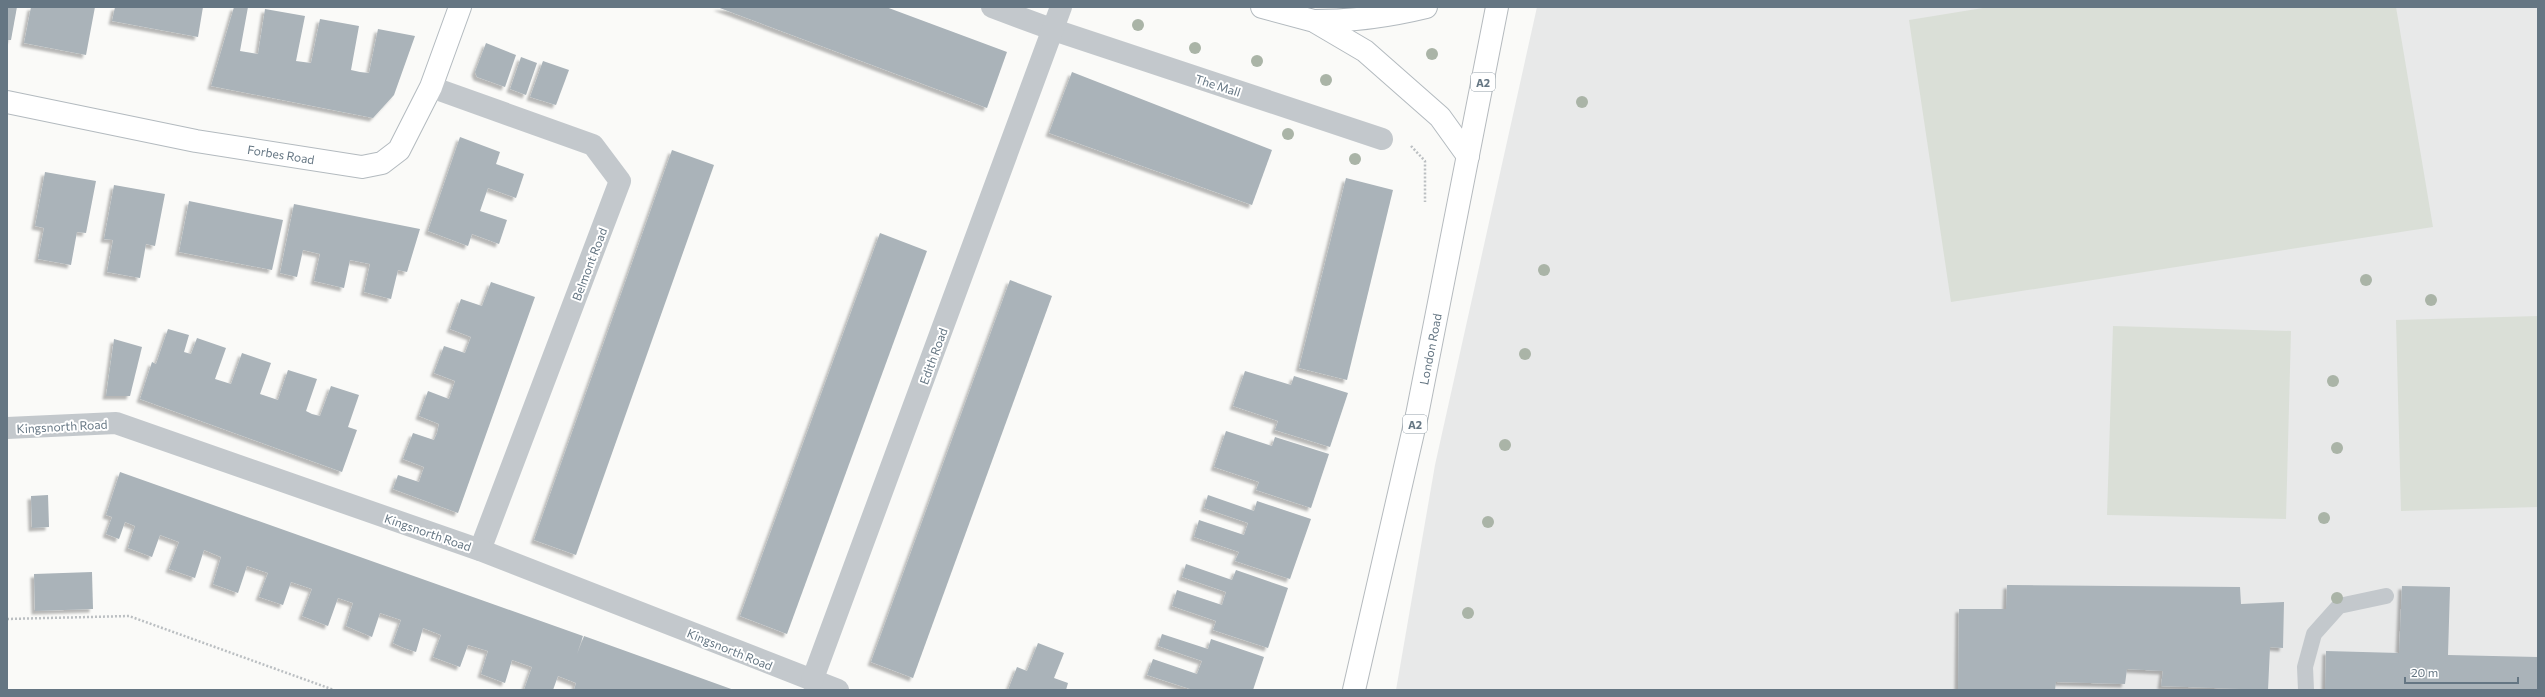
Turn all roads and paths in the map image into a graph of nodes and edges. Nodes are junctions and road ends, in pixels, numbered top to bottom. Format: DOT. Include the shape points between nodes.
graph roads {
  1 [pos="460,7"];
  2 [pos="992,7"];
  3 [pos="1061,7"];
  4 [pos="1262,7"];
  5 [pos="1426,7"];
  6 [pos="1497,7"];
  7 [pos="1314,21"];
  8 [pos="1054,30"];
  9 [pos="431,87"];
  10 [pos="7,102"];
  11 [pos="1382,139"];
  12 [pos="1468,156"];
  13 [pos="1425,204"];
  14 [pos="7,428"];
  15 [pos="480,550"];
  16 [pos="2386,596"];
  17 [pos="7,619"];
  18 [pos="812,681"];
  19 [pos="334,690"];
  20 [pos="838,690"];
  21 [pos="1354,690"];
  22 [pos="2306,690"];
  1 -- 9 [label="main road, Forbes Road"];
  2 -- 8 [label="street, The Mall"];
  3 -- 8 [label="street"];
  4 -- 7 [label="main road"];
  5 -- 7 [label="main road" via="1353,21"];
  6 -- 12 [label="main road, London Road / A2"];
  7 -- 12 [label="main road" via="1365,51 1383,66 1440,117"];
  8 -- 11 [label="street, The Mall"];
  8 -- 18 [label="street, Edith Road"];
  9 -- 10 [label="main road, Forbes Road" via="399,150 382,163 362,167 196,140"];
  9 -- 15 [label="street, Belmont Road" via="593,145 620,181"];
  11 -- 13 [label="path" via="1413,147 1425,161"];
  12 -- 21 [label="main road, London Road / A2" via="1417,415"];
  14 -- 15 [label="street, Kingsnorth Road" via="116,423"];
  15 -- 18 [label="street, Kingsnorth Road"];
  16 -- 22 [label="lane" via="2339,606 2314,634 2305,667"];
  17 -- 19 [label="path" via="129,616"];
  18 -- 20 [label="street, Kingsnorth Road"];
}
